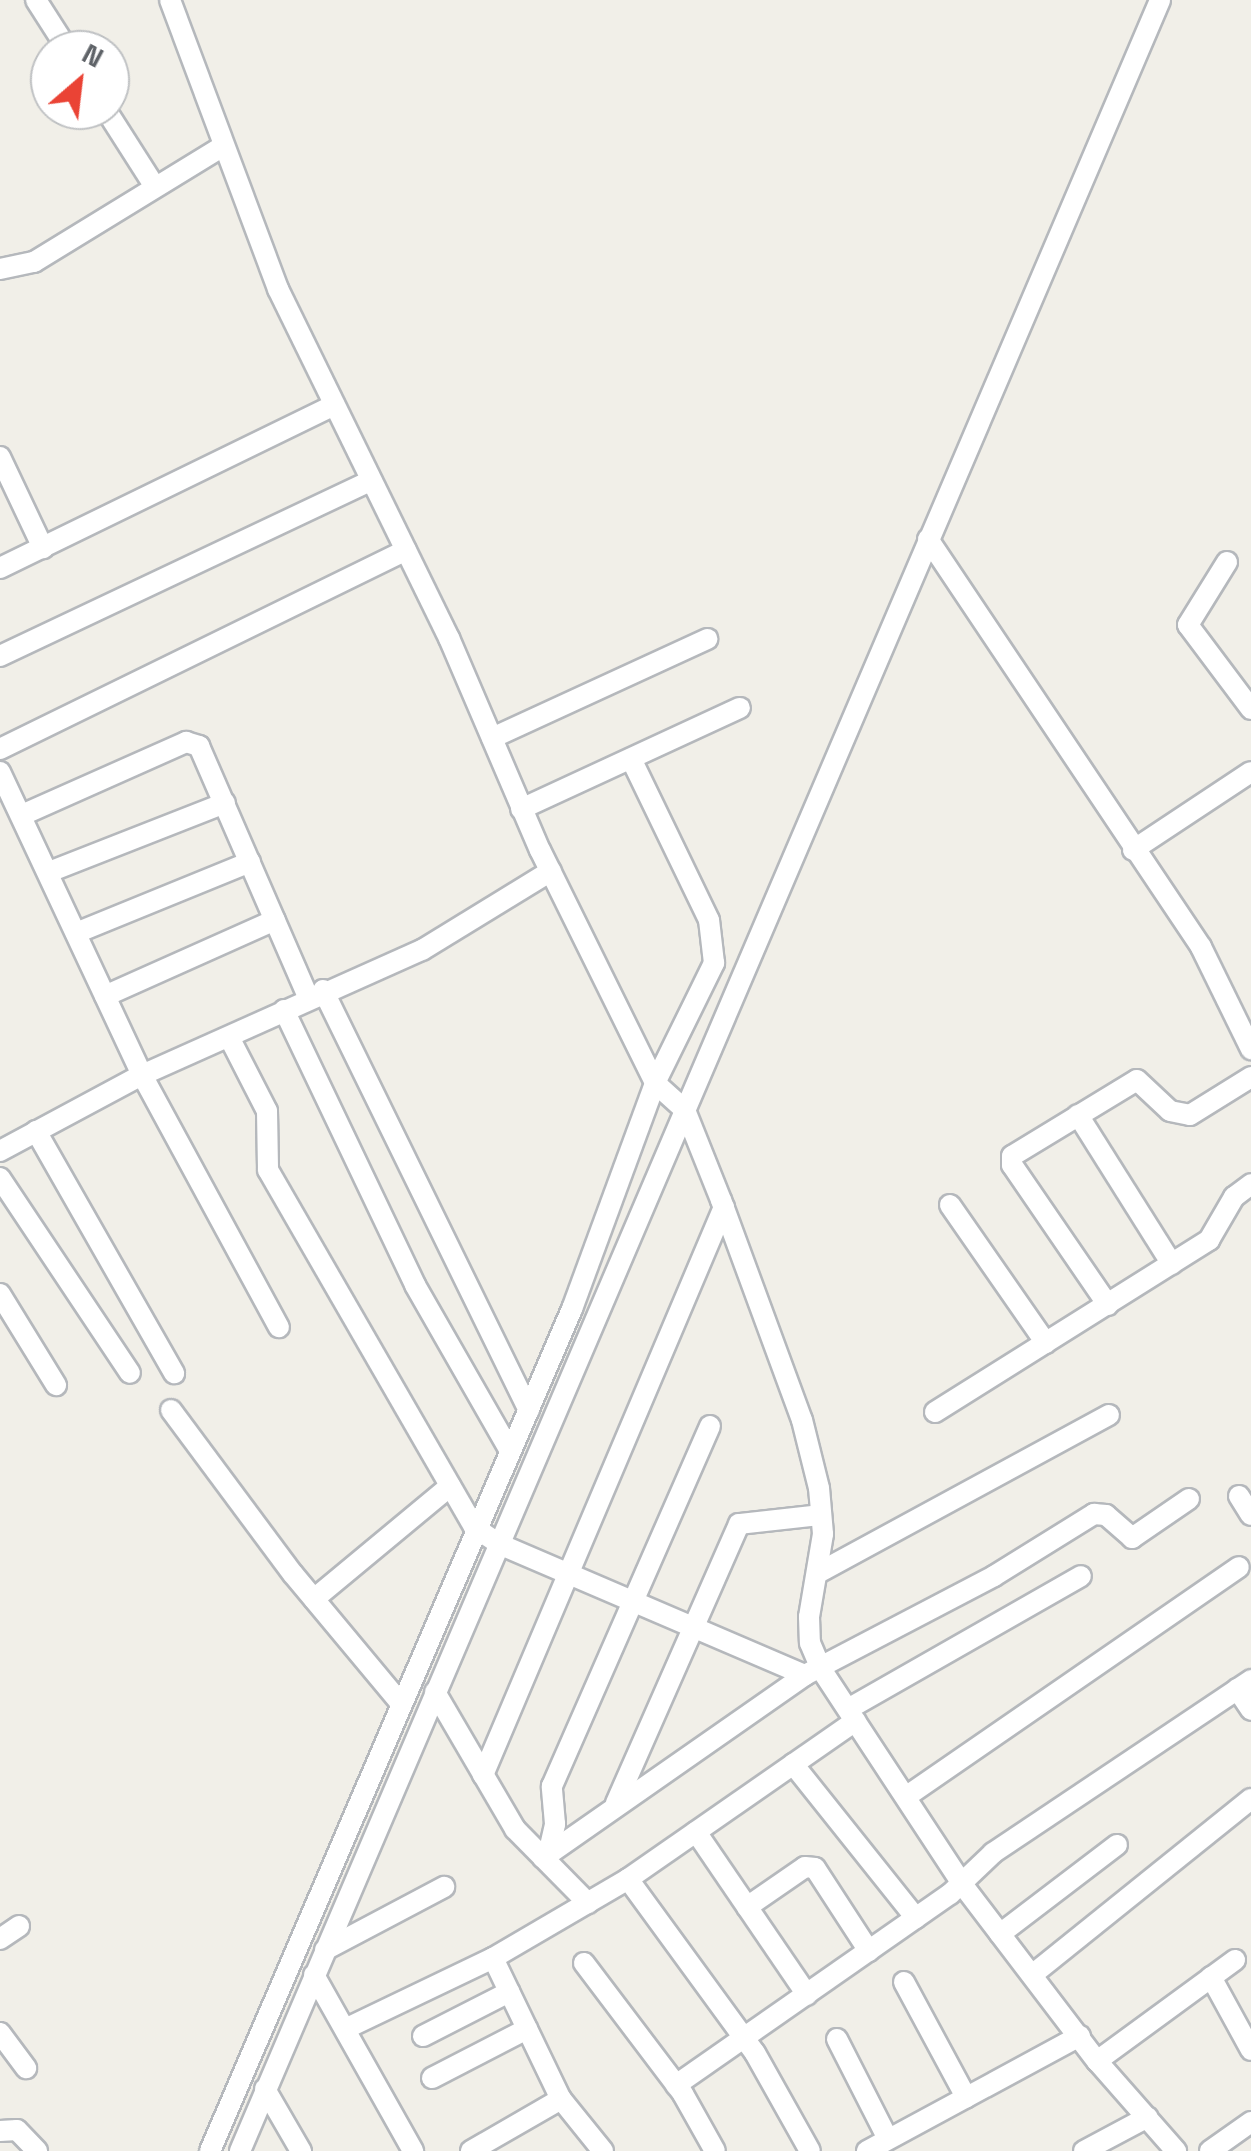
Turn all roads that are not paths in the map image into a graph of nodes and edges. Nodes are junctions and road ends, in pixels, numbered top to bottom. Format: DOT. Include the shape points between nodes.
graph roads {
  1 [pos="36,0"];
  2 [pos="170,0"];
  3 [pos="1160,0"];
  4 [pos="55,30"];
  5 [pos="119,130"];
  6 [pos="222,146"];
  7 [pos="155,187"];
  8 [pos="0,269"];
  9 [pos="334,405"];
  10 [pos="0,457"];
  11 [pos="5,480"];
  12 [pos="371,481"];
  13 [pos="928,539"];
  14 [pos="44,548"];
  15 [pos="406,550"];
  16 [pos="1228,562"];
  17 [pos="0,568"];
  18 [pos="707,639"];
  19 [pos="0,656"];
  20 [pos="740,708"];
  21 [pos="1251,709"];
  22 [pos="492,738"];
  23 [pos="0,748"];
  24 [pos="631,758"];
  25 [pos="0,772"];
  26 [pos="1251,772"];
  27 [pos="225,804"];
  28 [pos="521,809"];
  29 [pos="22,814"];
  30 [pos="1133,850"];
  31 [pos="250,862"];
  32 [pos="550,871"];
  33 [pos="48,872"];
  34 [pos="275,920"];
  35 [pos="76,933"];
  36 [pos="316,993"];
  37 [pos="105,996"];
  38 [pos="284,1010"];
  39 [pos="229,1038"];
  40 [pos="1250,1047"];
  41 [pos="142,1075"];
  42 [pos="1251,1077"];
  43 [pos="670,1096"];
  44 [pos="1078,1115"];
  45 [pos="36,1130"];
  46 [pos="0,1151"];
  47 [pos="0,1178"];
  48 [pos="1251,1184"];
  49 [pos="950,1205"];
  50 [pos="724,1206"];
  51 [pos="1172,1264"];
  52 [pos="0,1294"];
  53 [pos="1108,1305"];
  54 [pos="279,1327"];
  55 [pos="1046,1343"];
  56 [pos="130,1373"];
  57 [pos="174,1373"];
  58 [pos="56,1384"];
  59 [pos="171,1410"];
  60 [pos="529,1410"];
  61 [pos="935,1412"];
  62 [pos="1108,1414"];
  63 [pos="710,1426"];
  64 [pos="509,1448"];
  65 [pos="450,1486"];
  66 [pos="1238,1496"];
  67 [pos="1189,1499"];
  68 [pos="822,1515"];
  69 [pos="1251,1515"];
  70 [pos="486,1535"];
  71 [pos="1239,1567"];
  72 [pos="568,1573"];
  73 [pos="818,1573"];
  74 [pos="1081,1576"];
  75 [pos="314,1599"];
  76 [pos="628,1600"];
  77 [pos="693,1627"];
  78 [pos="813,1672"];
  79 [pos="1244,1685"];
  80 [pos="434,1692"];
  81 [pos="402,1704"];
  82 [pos="1251,1710"];
  83 [pos="852,1715"];
  84 [pos="793,1764"];
  85 [pos="483,1774"];
  86 [pos="907,1796"];
  87 [pos="1251,1799"];
  88 [pos="614,1808"];
  89 [pos="696,1832"];
  90 [pos="1117,1845"];
  91 [pos="545,1856"];
  92 [pos="628,1879"];
  93 [pos="962,1884"];
  94 [pos="444,1887"];
  95 [pos="588,1903"];
  96 [pos="747,1907"];
  97 [pos="916,1918"];
  98 [pos="19,1926"];
  99 [pos="1000,1934"];
  100 [pos="0,1940"];
  101 [pos="869,1951"];
  102 [pos="312,1956"];
  103 [pos="494,1958"];
  104 [pos="1235,1960"];
  105 [pos="584,1962"];
  106 [pos="1032,1975"];
  107 [pos="1211,1977"];
  108 [pos="904,1982"];
  109 [pos="510,1992"];
  110 [pos="806,1995"];
  111 [pos="345,2029"];
  112 [pos="526,2029"];
  113 [pos="0,2033"];
  114 [pos="422,2036"];
  115 [pos="1080,2036"];
  116 [pos="744,2039"];
  117 [pos="837,2039"];
  118 [pos="1251,2050"];
  119 [pos="1097,2061"];
  120 [pos="26,2068"];
  121 [pos="432,2078"];
  122 [pos="676,2085"];
  123 [pos="265,2089"];
  124 [pos="966,2097"];
  125 [pos="561,2099"];
  126 [pos="1148,2117"];
  127 [pos="1251,2122"];
  128 [pos="0,2131"];
  129 [pos="505,2131"];
  130 [pos="888,2140"];
  131 [pos="36,2151"];
  132 [pos="210,2151"];
  133 [pos="240,2151"];
  134 [pos="302,2151"];
  135 [pos="413,2151"];
  136 [pos="471,2151"];
  137 [pos="515,2151"];
  138 [pos="603,2151"];
  139 [pos="715,2151"];
  140 [pos="810,2151"];
  141 [pos="866,2151"];
  142 [pos="1084,2151"];
  143 [pos="1176,2151"];
  144 [pos="1210,2151"];
  1 -- 4 [label="street"];
  2 -- 6 [label="street"];
  3 -- 13 [label="street"];
  5 -- 7 [label="street"];
  6 -- 7 [label="street"];
  6 -- 9 [label="street" via="278,289"];
  7 -- 8 [label="street" via="34,262"];
  9 -- 12 [label="street"];
  9 -- 14 [label="street"];
  10 -- 11 [label="street"];
  11 -- 14 [label="street"];
  12 -- 15 [label="street"];
  12 -- 19 [label="street"];
  13 -- 30 [label="street"];
  13 -- 43 [label="street"];
  14 -- 17 [label="street"];
  15 -- 22 [label="street"];
  15 -- 23 [label="street"];
  16 -- 21 [label="street" via="1188,625"];
  18 -- 22 [label="street"];
  20 -- 24 [label="street"];
  22 -- 28 [label="street"];
  24 -- 28 [label="street"];
  24 -- 43 [label="street" via="709,920 715,951"];
  25 -- 29 [label="street"];
  26 -- 30 [label="street"];
  27 -- 29 [label="street" via="199,746 186,742"];
  27 -- 31 [label="street"];
  27 -- 33 [label="street"];
  28 -- 32 [label="street"];
  29 -- 33 [label="street"];
  30 -- 40 [label="street" via="1200,946"];
  31 -- 34 [label="street"];
  31 -- 35 [label="street"];
  32 -- 36 [label="street" via="422,950"];
  32 -- 43 [label="street"];
  33 -- 35 [label="street"];
  34 -- 36 [label="street"];
  34 -- 37 [label="street"];
  35 -- 37 [label="street"];
  36 -- 38 [label="street"];
  36 -- 60 [label="street"];
  37 -- 41 [label="street"];
  38 -- 39 [label="street"];
  38 -- 64 [label="street" via="416,1286"];
  39 -- 41 [label="street"];
  39 -- 65 [label="street" via="267,1111 268,1170"];
  41 -- 45 [label="street"];
  41 -- 54 [label="street"];
  42 -- 44 [label="street" via="1190,1115 1170,1111 1136,1080"];
  43 -- 50 [label="street"];
  43 -- 60 [label="street"];
  43 -- 70 [label="street"];
  44 -- 51 [label="street"];
  44 -- 53 [label="street" via="1010,1160"];
  45 -- 46 [label="street"];
  45 -- 57 [label="street"];
  47 -- 56 [label="street"];
  48 -- 51 [label="street" via="1234,1197 1220,1230"];
  49 -- 55 [label="street"];
  50 -- 68 [label="street" via="802,1420"];
  50 -- 72 [label="street"];
  51 -- 53 [label="street"];
  52 -- 58 [label="street"];
  53 -- 55 [label="street"];
  55 -- 61 [label="street"];
  59 -- 75 [label="street"];
  60 -- 64 [label="street"];
  62 -- 73 [label="street"];
  63 -- 76 [label="street"];
  64 -- 70 [label="street"];
  65 -- 70 [label="street"];
  65 -- 75 [label="street"];
  66 -- 69 [label="street"];
  67 -- 78 [label="street" via="1132,1538 1106,1514 1094,1514"];
  68 -- 73 [label="street"];
  68 -- 77 [label="street" via="739,1524"];
  70 -- 72 [label="street"];
  70 -- 80 [label="street"];
  70 -- 81 [label="street"];
  71 -- 86 [label="street"];
  72 -- 76 [label="street"];
  72 -- 85 [label="street"];
  73 -- 78 [label="street"];
  74 -- 83 [label="street"];
  75 -- 81 [label="street"];
  76 -- 77 [label="street"];
  76 -- 91 [label="street" via="552,1786 555,1824"];
  77 -- 78 [label="street"];
  77 -- 88 [label="street"];
  78 -- 83 [label="street"];
  78 -- 88 [label="street"];
  79 -- 82 [label="street"];
  79 -- 93 [label="street" via="993,1853"];
  80 -- 85 [label="street"];
  80 -- 102 [label="street"];
  81 -- 102 [label="street"];
  83 -- 84 [label="street"];
  83 -- 86 [label="street"];
  84 -- 89 [label="street"];
  84 -- 97 [label="street"];
  85 -- 91 [label="street" via="514,1829"];
  86 -- 93 [label="street"];
  87 -- 106 [label="street"];
  88 -- 91 [label="street"];
  89 -- 92 [label="street"];
  89 -- 96 [label="street"];
  90 -- 99 [label="street"];
  91 -- 95 [label="street"];
  92 -- 95 [label="street"];
  92 -- 116 [label="street"];
  93 -- 97 [label="street"];
  93 -- 99 [label="street"];
  94 -- 102 [label="street"];
  95 -- 103 [label="street"];
  96 -- 101 [label="street" via="804,1868 816,1868"];
  96 -- 110 [label="street"];
  97 -- 101 [label="street"];
  98 -- 100 [label="street"];
  99 -- 106 [label="street"];
  101 -- 110 [label="street"];
  102 -- 111 [label="street"];
  102 -- 123 [label="street"];
  102 -- 132 [label="street"];
  103 -- 109 [label="street"];
  103 -- 111 [label="street"];
  104 -- 107 [label="street"];
  105 -- 122 [label="street"];
  106 -- 115 [label="street"];
  107 -- 118 [label="street"];
  107 -- 119 [label="street"];
  108 -- 124 [label="street"];
  109 -- 112 [label="street"];
  109 -- 114 [label="street"];
  110 -- 116 [label="street"];
  111 -- 135 [label="street"];
  112 -- 121 [label="street"];
  112 -- 125 [label="street"];
  113 -- 120 [label="street"];
  115 -- 119 [label="street"];
  115 -- 124 [label="street"];
  116 -- 122 [label="street"];
  116 -- 140 [label="street"];
  117 -- 130 [label="street"];
  119 -- 126 [label="street"];
  122 -- 139 [label="street"];
  123 -- 133 [label="street"];
  123 -- 134 [label="street"];
  124 -- 130 [label="street"];
  125 -- 129 [label="street"];
  125 -- 138 [label="street"];
  126 -- 142 [label="street"];
  126 -- 143 [label="street"];
  127 -- 144 [label="street"];
  128 -- 131 [label="street" via="17,2130"];
  129 -- 136 [label="street"];
  129 -- 137 [label="street"];
  130 -- 141 [label="street"];
}
